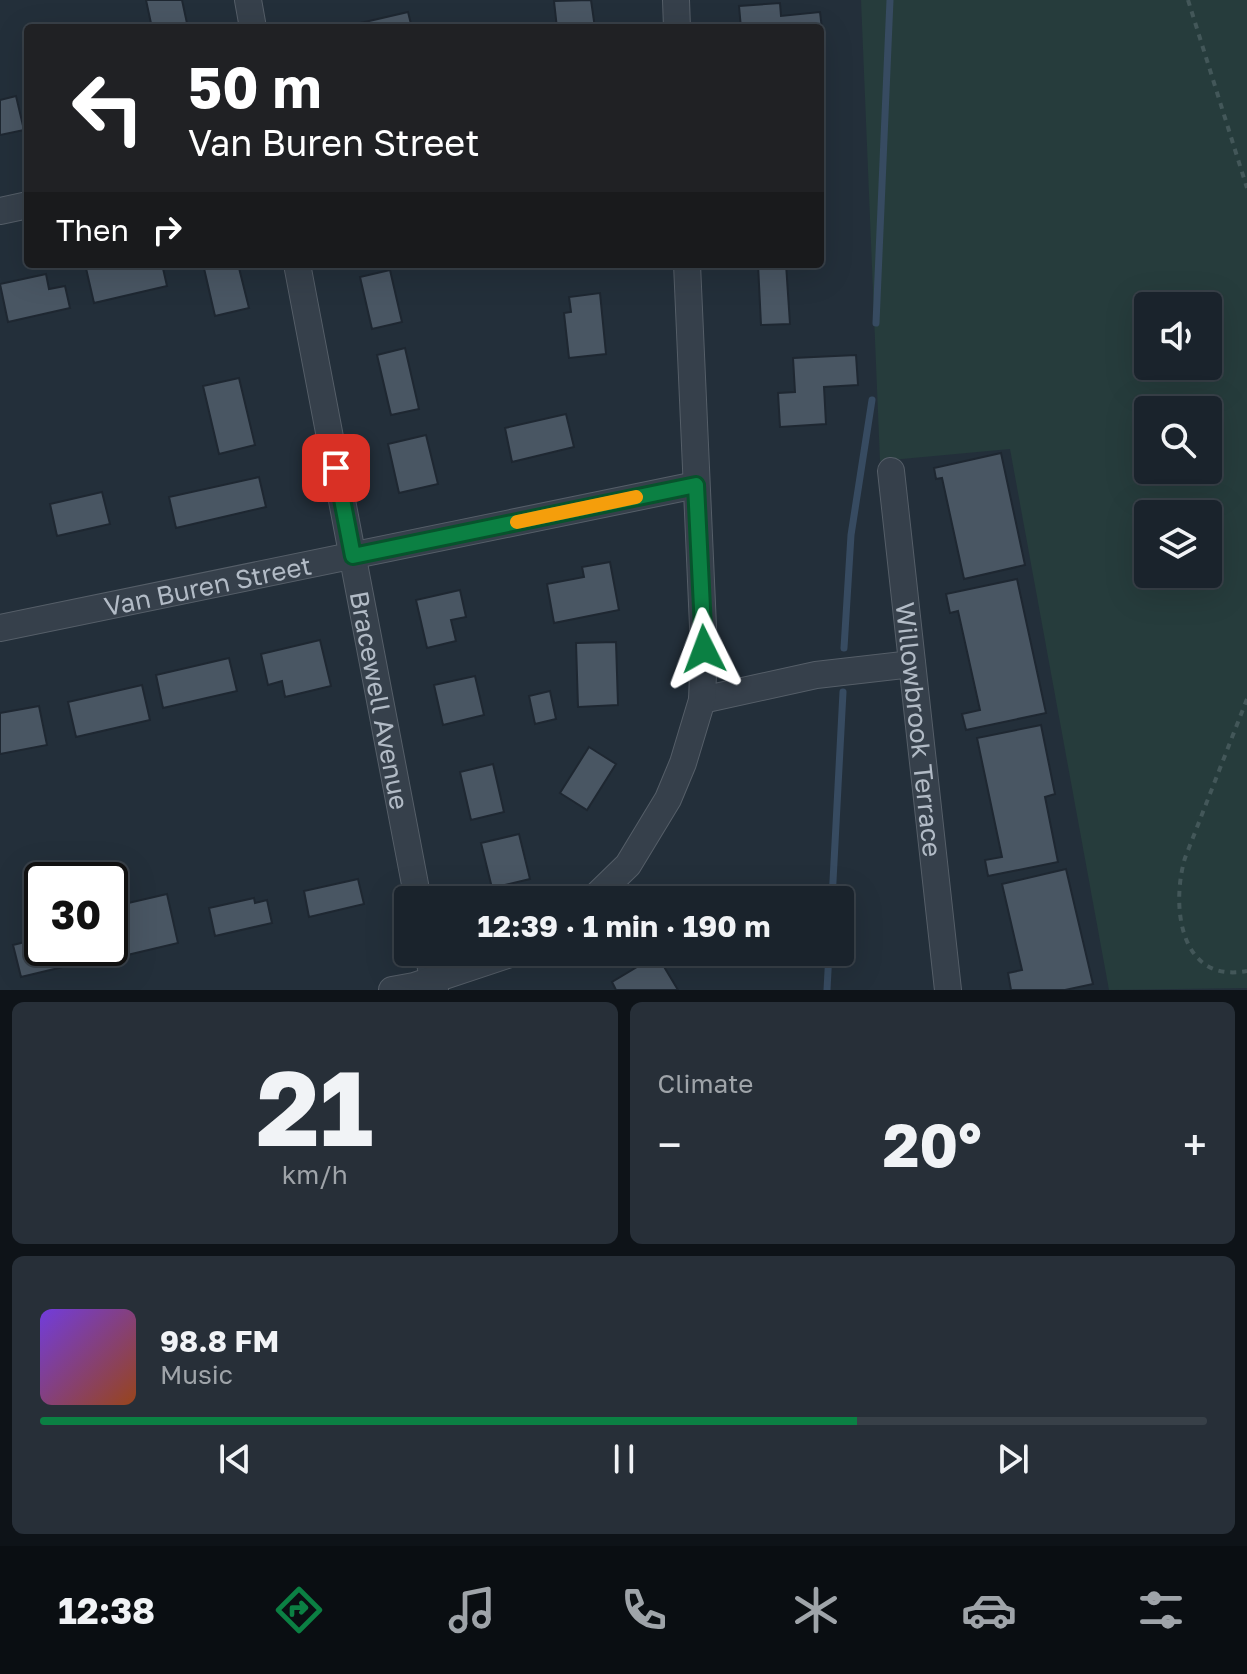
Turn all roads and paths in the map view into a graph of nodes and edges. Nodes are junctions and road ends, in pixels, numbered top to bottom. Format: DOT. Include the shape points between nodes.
graph roads {
  1 [pos="248,0"];
  2 [pos="676,0"];
  3 [pos="1188,0"];
  4 [pos="252,24"];
  5 [pos="677,24"];
  6 [pos="1247,188"];
  7 [pos="24,206"];
  8 [pos="0,211"];
  9 [pos="298,268"];
  10 [pos="687,268"];
  11 [pos="891,471"];
  12 [pos="696,485"];
  13 [pos="353,556"];
  14 [pos="0,628"];
  15 [pos="912,664"];
  16 [pos="1247,699"];
  17 [pos="702,700"];
  18 [pos="415,886"];
  19 [pos="606,886"];
  20 [pos="480,966"];
  21 [pos="1247,971"];
  22 [pos="434,984"];
  23 [pos="392,990"];
  24 [pos="948,990"];
  1 -- 4 [label="street"];
  2 -- 5 [label="street"];
  3 -- 6 [label="path"];
  7 -- 8 [label="street"];
  9 -- 13 [label="street, Bracewell Avenue"];
  10 -- 12 [label="street"];
  11 -- 15 [label="street, Willowbrook Terrace"];
  12 -- 13 [label="street, Van Buren Street"];
  12 -- 17 [label="street"];
  13 -- 14 [label="street, Van Buren Street"];
  13 -- 18 [label="street, Bracewell Avenue"];
  15 -- 17 [label="street" via="816,675"];
  15 -- 24 [label="street, Willowbrook Terrace"];
  16 -- 21 [label="path" via="1185,858 1178,899 1180,925 1199,959 1212,969"];
  17 -- 19 [label="street" via="668,799 628,865"];
  20 -- 22 [label="street"];
  22 -- 23 [label="street"];
}
